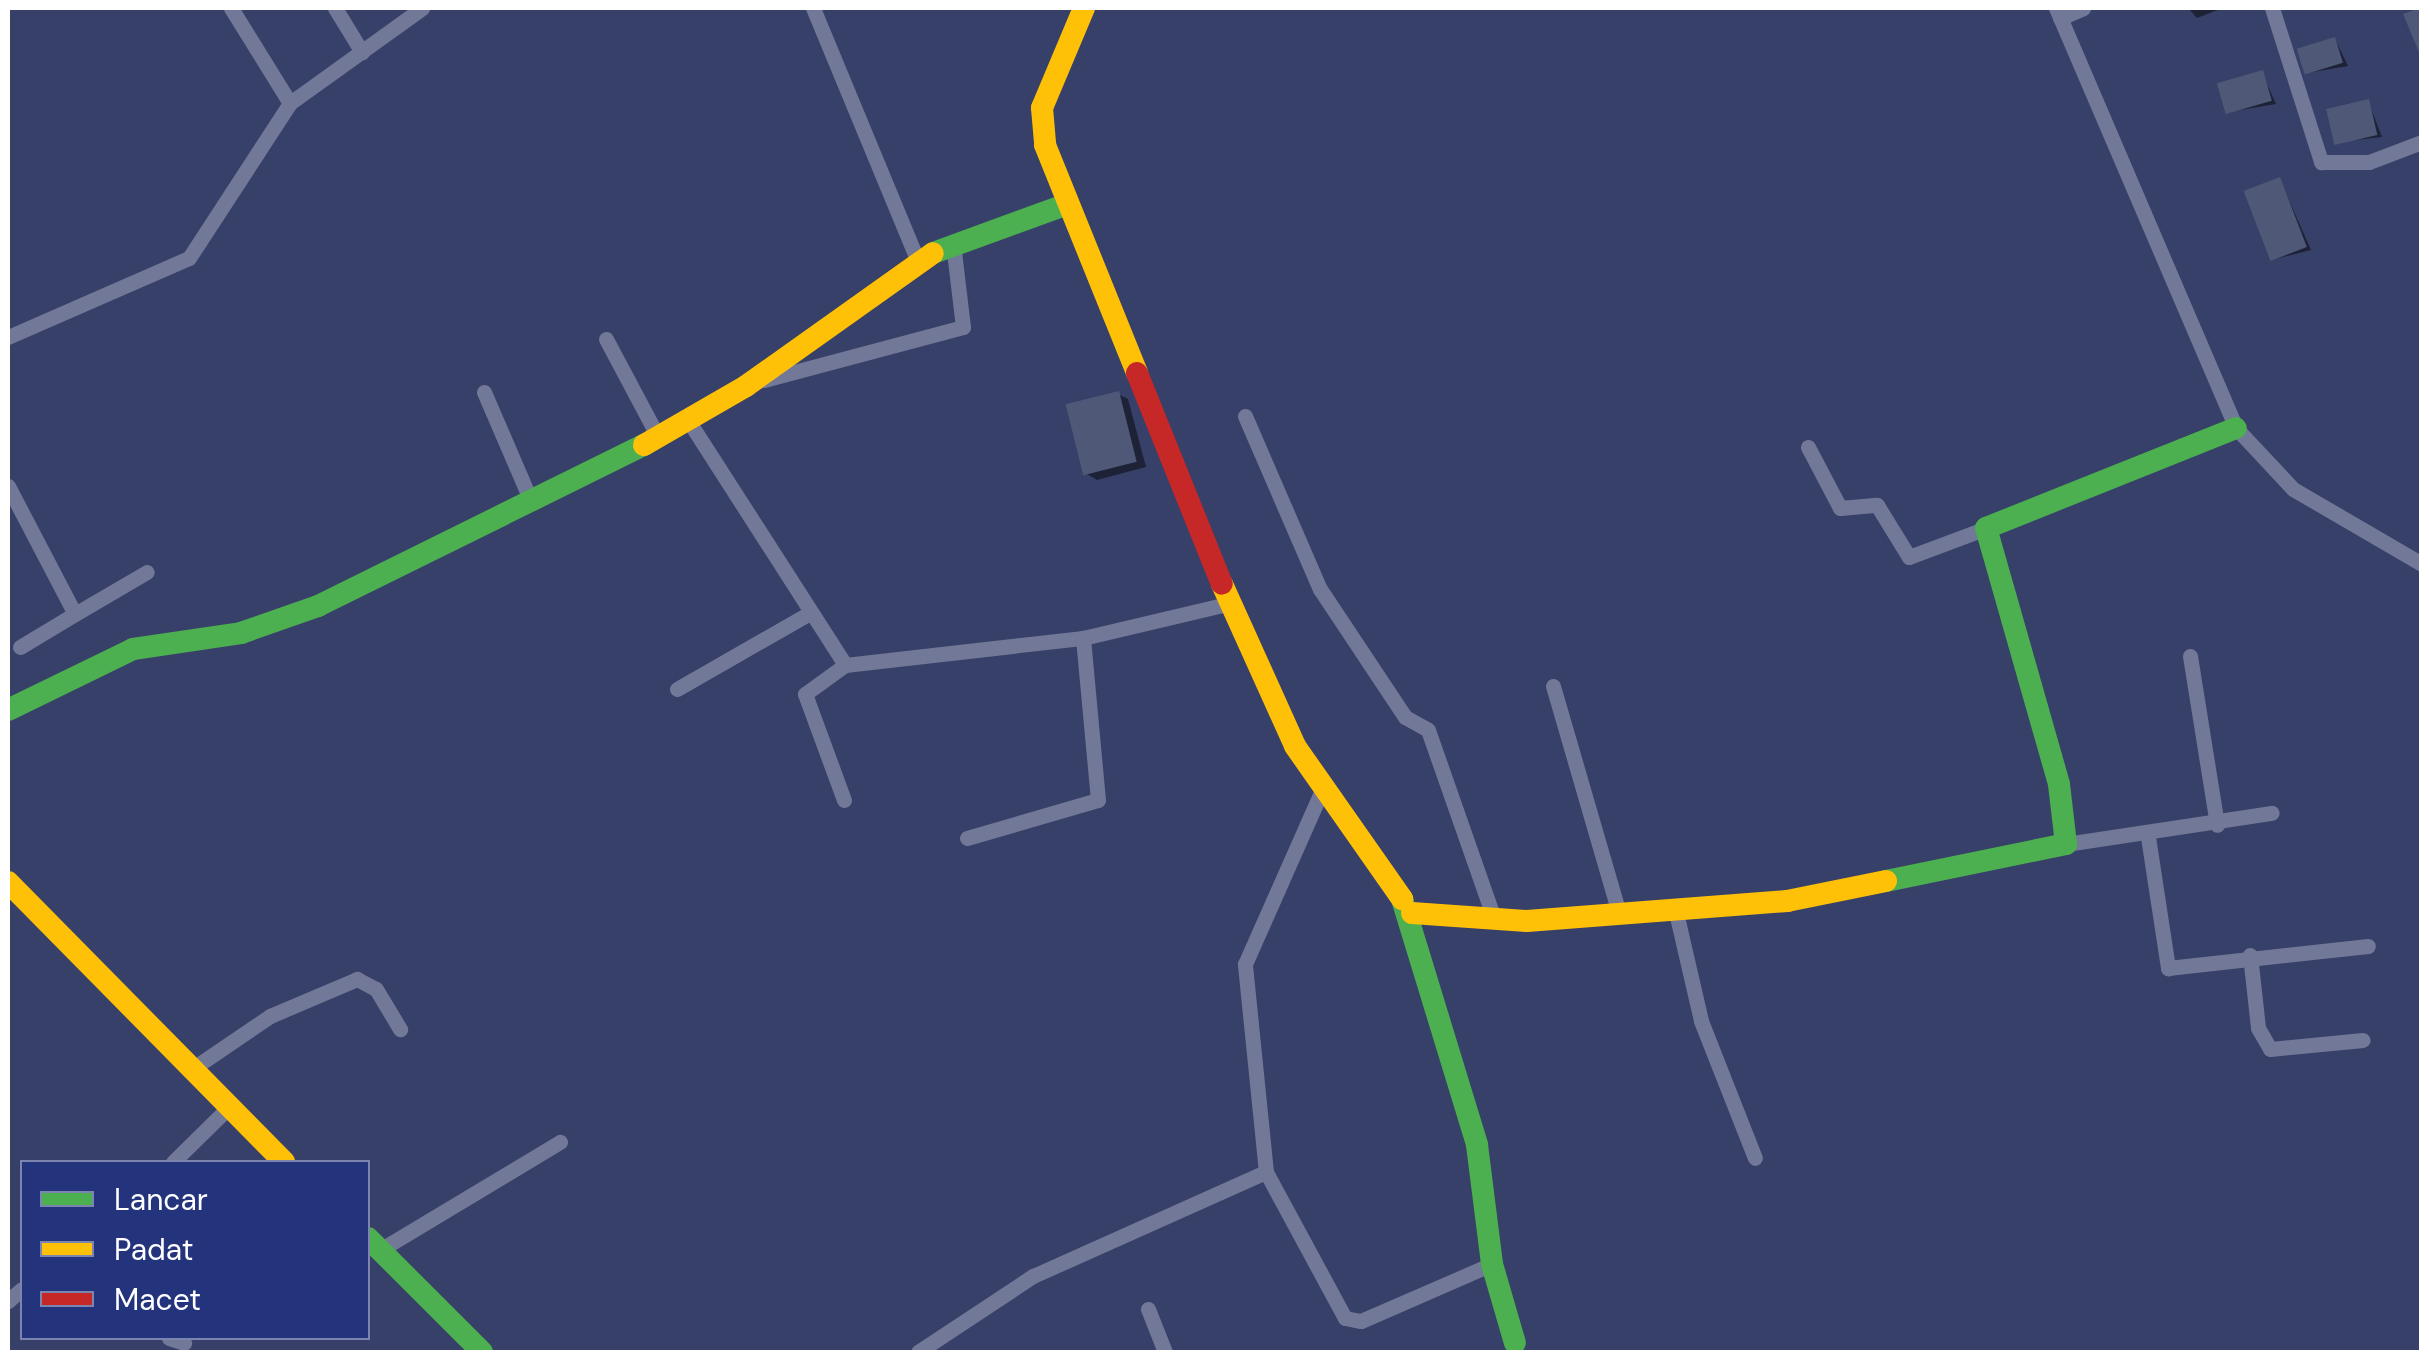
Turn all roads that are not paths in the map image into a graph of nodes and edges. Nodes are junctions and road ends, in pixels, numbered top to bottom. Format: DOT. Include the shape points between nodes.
graph roads {
  1 [pos="232,8"];
  2 [pos="335,8"];
  3 [pos="422,8"];
  4 [pos="814,8"];
  5 [pos="1084,8"];
  6 [pos="2084,8"];
  7 [pos="2272,8"];
  8 [pos="2058,12"];
  9 [pos="362,52"];
  10 [pos="290,103"];
  11 [pos="2422,142"];
  12 [pos="1065,205"];
  13 [pos="953,244"];
  14 [pos="917,259"];
  15 [pos="8,336"];
  16 [pos="606,339"];
  17 [pos="746,386"];
  18 [pos="484,392"];
  19 [pos="1245,416"];
  20 [pos="688,420"];
  21 [pos="2236,428"];
  22 [pos="658,437"];
  23 [pos="1808,447"];
  24 [pos="8,486"];
  25 [pos="531,502"];
  26 [pos="1986,528"];
  27 [pos="2422,564"];
  28 [pos="147,572"];
  29 [pos="1227,604"];
  30 [pos="76,614"];
  31 [pos="808,614"];
  32 [pos="1083,638"];
  33 [pos="20,647"];
  34 [pos="2190,656"];
  35 [pos="845,665"];
  36 [pos="1553,686"];
  37 [pos="677,690"];
  38 [pos="8,710"];
  39 [pos="1323,788"];
  40 [pos="844,800"];
  41 [pos="2272,813"];
  42 [pos="2217,825"];
  43 [pos="2148,837"];
  44 [pos="968,838"];
  45 [pos="2066,844"];
  46 [pos="8,882"];
  47 [pos="1674,908"];
  48 [pos="1618,910"];
  49 [pos="1412,913"];
  50 [pos="1494,918"];
  51 [pos="2368,946"];
  52 [pos="2250,956"];
  53 [pos="400,1029"];
  54 [pos="2363,1040"];
  55 [pos="195,1067"];
  56 [pos="230,1106"];
  57 [pos="560,1142"];
  58 [pos="1755,1158"];
  59 [pos="175,1160"];
  60 [pos="282,1160"];
  61 [pos="1266,1172"];
  62 [pos="374,1244"];
  63 [pos="1492,1264"];
  64 [pos="1148,1309"];
  65 [pos="1515,1342"];
  66 [pos="482,1352"];
  67 [pos="918,1352"];
  68 [pos="1165,1352"];
  1 -- 10 [label="street"];
  2 -- 9 [label="street"];
  3 -- 9 [label="street"];
  4 -- 14 [label="street"];
  5 -- 12 [label="street" via="1040,121"];
  6 -- 8 [label="street"];
  7 -- 11 [label="street" via="2321,162 2369,162"];
  8 -- 21 [label="street"];
  9 -- 10 [label="street"];
  10 -- 15 [label="street" via="189,258"];
  12 -- 13 [label="street"];
  12 -- 29 [label="street" via="1137,363"];
  13 -- 14 [label="street"];
  13 -- 17 [label="street" via="962,327"];
  14 -- 17 [label="street"];
  16 -- 22 [label="street"];
  17 -- 20 [label="street"];
  18 -- 25 [label="street"];
  19 -- 50 [label="street" via="1320,589 1404,717 1428,730"];
  20 -- 22 [label="street"];
  20 -- 31 [label="street"];
  21 -- 26 [label="street"];
  21 -- 27 [label="street" via="2293,489"];
  22 -- 25 [label="street"];
  23 -- 26 [label="street" via="1840,508 1881,507 1909,556"];
  24 -- 30 [label="street"];
  25 -- 38 [label="street" via="318,606 241,633 133,650"];
  26 -- 45 [label="street" via="2059,784"];
  28 -- 30 [label="street"];
  29 -- 32 [label="street"];
  29 -- 39 [label="street"];
  30 -- 33 [label="street"];
  31 -- 35 [label="street"];
  31 -- 37 [label="street"];
  32 -- 35 [label="street"];
  32 -- 44 [label="street" via="1098,800"];
  34 -- 42 [label="street"];
  35 -- 40 [label="street" via="806,694"];
  36 -- 48 [label="street"];
  39 -- 49 [label="street"];
  39 -- 61 [label="street" via="1245,964"];
  41 -- 42 [label="street"];
  42 -- 43 [label="street"];
  43 -- 45 [label="street"];
  43 -- 52 [label="street" via="2164,966"];
  45 -- 47 [label="street" via="1873,890"];
  46 -- 55 [label="street"];
  47 -- 48 [label="street"];
  47 -- 58 [label="street" via="1701,1020"];
  48 -- 50 [label="street"];
  49 -- 50 [label="street"];
  49 -- 63 [label="street" via="1477,1145"];
  51 -- 52 [label="street"];
  52 -- 54 [label="street" via="2258,1028 2270,1049"];
  53 -- 55 [label="street" via="376,988 357,979 270,1016"];
  55 -- 56 [label="street"];
  56 -- 59 [label="street"];
  56 -- 60 [label="street"];
  57 -- 62 [label="street"];
  61 -- 63 [label="street" via="1345,1318 1362,1321"];
  61 -- 67 [label="street" via="1017,1284"];
  62 -- 66 [label="street"];
  63 -- 65 [label="street"];
  64 -- 68 [label="street"];
}
